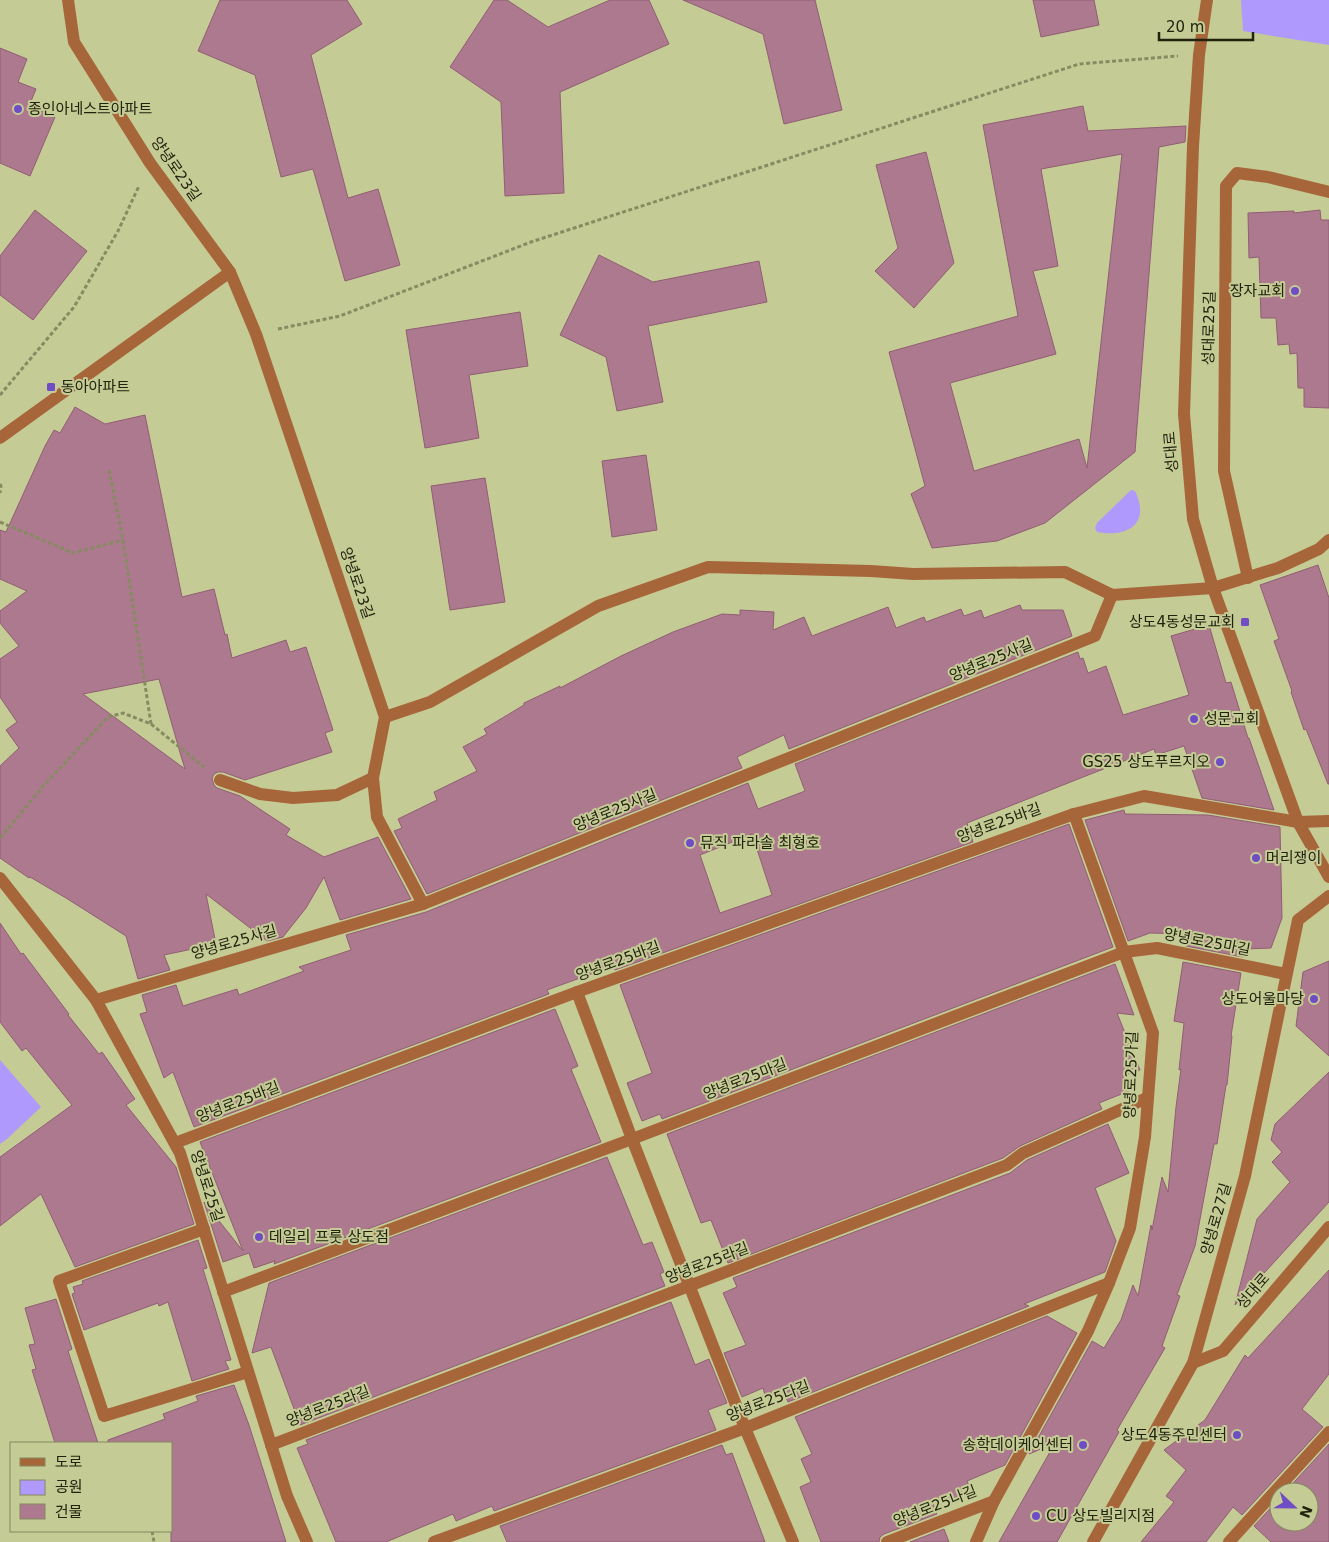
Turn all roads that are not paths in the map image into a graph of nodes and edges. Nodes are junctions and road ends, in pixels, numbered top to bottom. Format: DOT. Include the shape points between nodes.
graph roads {
  1 [pos="68,0"];
  2 [pos="1207,0"];
  3 [pos="1329,192"];
  4 [pos="230,272"];
  5 [pos="0,438"];
  6 [pos="1329,540"];
  7 [pos="1248,578"];
  8 [pos="1213,588"];
  9 [pos="1112,595"];
  10 [pos="385,717"];
  11 [pos="373,778"];
  12 [pos="220,780"];
  13 [pos="1074,814"];
  14 [pos="1329,821"];
  15 [pos="1298,822"];
  16 [pos="1329,877"];
  17 [pos="0,878"];
  18 [pos="1329,896"];
  19 [pos="423,904"];
  20 [pos="1124,952"];
  21 [pos="1286,974"];
  22 [pos="577,992"];
  23 [pos="96,1000"];
  24 [pos="1148,1098"];
  25 [pos="632,1139"];
  26 [pos="175,1143"];
  27 [pos="1329,1227"];
  28 [pos="204,1229"];
  29 [pos="1109,1283"];
  30 [pos="691,1286"];
  31 [pos="223,1292"];
  32 [pos="1193,1363"];
  33 [pos="248,1372"];
  34 [pos="745,1428"];
  35 [pos="1329,1432"];
  36 [pos="271,1444"];
  37 [pos="994,1501"];
  38 [pos="307,1542"];
  39 [pos="434,1542"];
  40 [pos="793,1542"];
  41 [pos="887,1542"];
  42 [pos="976,1542"];
  43 [pos="1093,1542"];
  44 [pos="1229,1542"];
  1 -- 4 [label="street, 양녕로23길" via="74,42 150,163"];
  2 -- 8 [label="street, 성대로" via="1199,55 1193,146 1184,414 1193,519"];
  3 -- 7 [label="street, 성대로25길" via="1237,173 1226,186 1224,471"];
  4 -- 5 [label="street"];
  4 -- 10 [label="street, 양녕로23길" via="256,334"];
  6 -- 7 [label="street" via="1319,549"];
  7 -- 8 [label="street"];
  8 -- 9 [label="street"];
  8 -- 15 [label="street, 성대로"];
  9 -- 10 [label="street" via="1065,572 912,574 708,567 598,606 430,702"];
  9 -- 19 [label="street, 양녕로25사길" via="1095,636"];
  10 -- 11 [label="street, 양녕로23길"];
  11 -- 12 [label="street" via="337,795 293,798 260,794"];
  11 -- 19 [label="street, 양녕로23길" via="377,817"];
  13 -- 15 [label="street" via="1144,796"];
  13 -- 20 [label="street, 양녕로25가길"];
  13 -- 22 [label="street, 양녕로25바길"];
  14 -- 15 [label="street"];
  15 -- 16 [label="street, 성대로"];
  17 -- 23 [label="street, 양녕로25길"];
  18 -- 21 [label="street, 양녕로27길" via="1298,920"];
  19 -- 23 [label="street, 양녕로25사길"];
  20 -- 21 [label="street, 양녕로25마길" via="1157,948"];
  20 -- 24 [label="street, 양녕로25가길" via="1153,1033"];
  20 -- 25 [label="street, 양녕로25마길"];
  21 -- 32 [label="street, 양녕로27길" via="1245,1176"];
  22 -- 25 [label="street"];
  22 -- 26 [label="street, 양녕로25바길"];
  23 -- 26 [label="street, 양녕로25길"];
  24 -- 29 [label="street, 양녕로25가길" via="1130,1228"];
  24 -- 30 [label="street, 양녕로25라길" via="1023,1153 1007,1165"];
  25 -- 30 [label="street"];
  25 -- 31 [label="street, 양녕로25마길"];
  26 -- 28 [label="street, 양녕로25길"];
  27 -- 32 [label="street, 성대로" via="1223,1351"];
  28 -- 31 [label="street, 양녕로25길"];
  28 -- 33 [label="street" via="59,1280 104,1416"];
  29 -- 34 [label="street, 양녕로25다길"];
  29 -- 37 [label="street, 양녕로25가길" via="1088,1331"];
  30 -- 34 [label="street"];
  30 -- 36 [label="street, 양녕로25라길"];
  31 -- 33 [label="street, 양녕로25길"];
  32 -- 43 [label="street, 양녕로27길"];
  33 -- 36 [label="street, 양녕로25길"];
  34 -- 39 [label="street, 양녕로25다길"];
  34 -- 40 [label="street"];
  35 -- 44 [label="street"];
  36 -- 38 [label="street, 양녕로25길" via="287,1496"];
  37 -- 41 [label="street, 양녕로25나길"];
  37 -- 42 [label="street, 양녕로25가길"];
}
